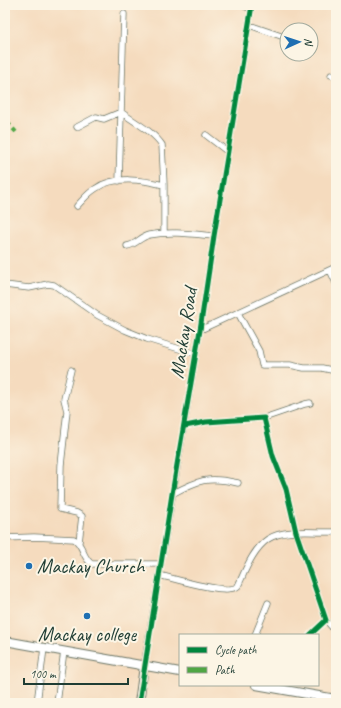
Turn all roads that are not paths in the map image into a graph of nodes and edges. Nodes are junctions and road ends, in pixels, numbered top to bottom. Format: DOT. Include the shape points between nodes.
graph roads {
  1 [pos="243,5"];
  2 [pos="251,7"];
  3 [pos="124,14"];
  4 [pos="249,25"];
  5 [pos="279,35"];
  6 [pos="121,112"];
  7 [pos="76,127"];
  8 [pos="206,135"];
  9 [pos="228,152"];
  10 [pos="119,181"];
  11 [pos="164,185"];
  12 [pos="77,206"];
  13 [pos="164,233"];
  14 [pos="214,236"];
  15 [pos="127,246"];
  16 [pos="336,267"];
  17 [pos="330,270"];
  18 [pos="336,283"];
  19 [pos="5,285"];
  20 [pos="238,313"];
  21 [pos="200,330"];
  22 [pos="196,354"];
  23 [pos="71,370"];
  24 [pos="336,371"];
  25 [pos="310,404"];
  26 [pos="264,418"];
  27 [pos="184,426"];
  28 [pos="238,483"];
  29 [pos="172,494"];
  30 [pos="296,532"];
  31 [pos="336,532"];
  32 [pos="5,538"];
  33 [pos="79,542"];
  34 [pos="161,564"];
  35 [pos="159,574"];
  36 [pos="268,603"];
  37 [pos="326,620"];
  38 [pos="336,632"];
  39 [pos="255,634"];
  40 [pos="311,634"];
  41 [pos="5,641"];
  42 [pos="44,648"];
  43 [pos="64,651"];
  44 [pos="144,666"];
  45 [pos="179,672"];
  46 [pos="274,686"];
  47 [pos="336,699"];
  48 [pos="37,703"];
  49 [pos="57,703"];
  50 [pos="139,703"];
  1 -- 2 [label="street"];
  2 -- 4 [label="street, Mackay Road"];
  3 -- 6 [label="street"];
  4 -- 5 [label="street"];
  4 -- 9 [label="street, Mackay Road"];
  6 -- 7 [label="street" via="104,118 96,117"];
  6 -- 10 [label="street"];
  6 -- 11 [label="street" via="162,145"];
  8 -- 9 [label="street"];
  9 -- 14 [label="street, Mackay Road"];
  10 -- 11 [label="street" via="137,180"];
  10 -- 12 [label="street" via="96,188"];
  11 -- 13 [label="street"];
  13 -- 14 [label="street"];
  13 -- 15 [label="street" via="146,236"];
  14 -- 21 [label="street, Mackay Road"];
  16 -- 17 [label="street"];
  17 -- 18 [label="street"];
  17 -- 20 [label="street"];
  19 -- 22 [label="street" via="29,288 54,285 97,315 125,330"];
  20 -- 21 [label="street"];
  20 -- 24 [label="street" via="259,351 262,365 290,365"];
  21 -- 22 [label="street, Mackay Road"];
  22 -- 27 [label="street, Mackay Road"];
  23 -- 33 [label="street" via="64,399 67,411 60,509 82,516"];
  25 -- 26 [label="street"];
  26 -- 27 [label="street"];
  26 -- 30 [label="street"];
  27 -- 29 [label="street, Mackay Road"];
  28 -- 29 [label="street" via="218,479 202,480"];
  29 -- 34 [label="street, Mackay Road"];
  30 -- 31 [label="street"];
  30 -- 35 [label="street" via="279,534 268,539 254,554 234,589 220,589"];
  30 -- 37 [label="street"];
  32 -- 33 [label="street" via="60,538"];
  33 -- 34 [label="street" via="87,561 92,564"];
  34 -- 35 [label="street, Mackay Road"];
  35 -- 44 [label="street, Mackay Road"];
  36 -- 39 [label="street"];
  37 -- 38 [label="street"];
  37 -- 40 [label="street"];
  41 -- 42 [label="street"];
  42 -- 43 [label="street"];
  42 -- 48 [label="street"];
  43 -- 44 [label="street"];
  43 -- 49 [label="street"];
  44 -- 45 [label="street"];
  44 -- 50 [label="street"];
  46 -- 47 [label="street"];
}
